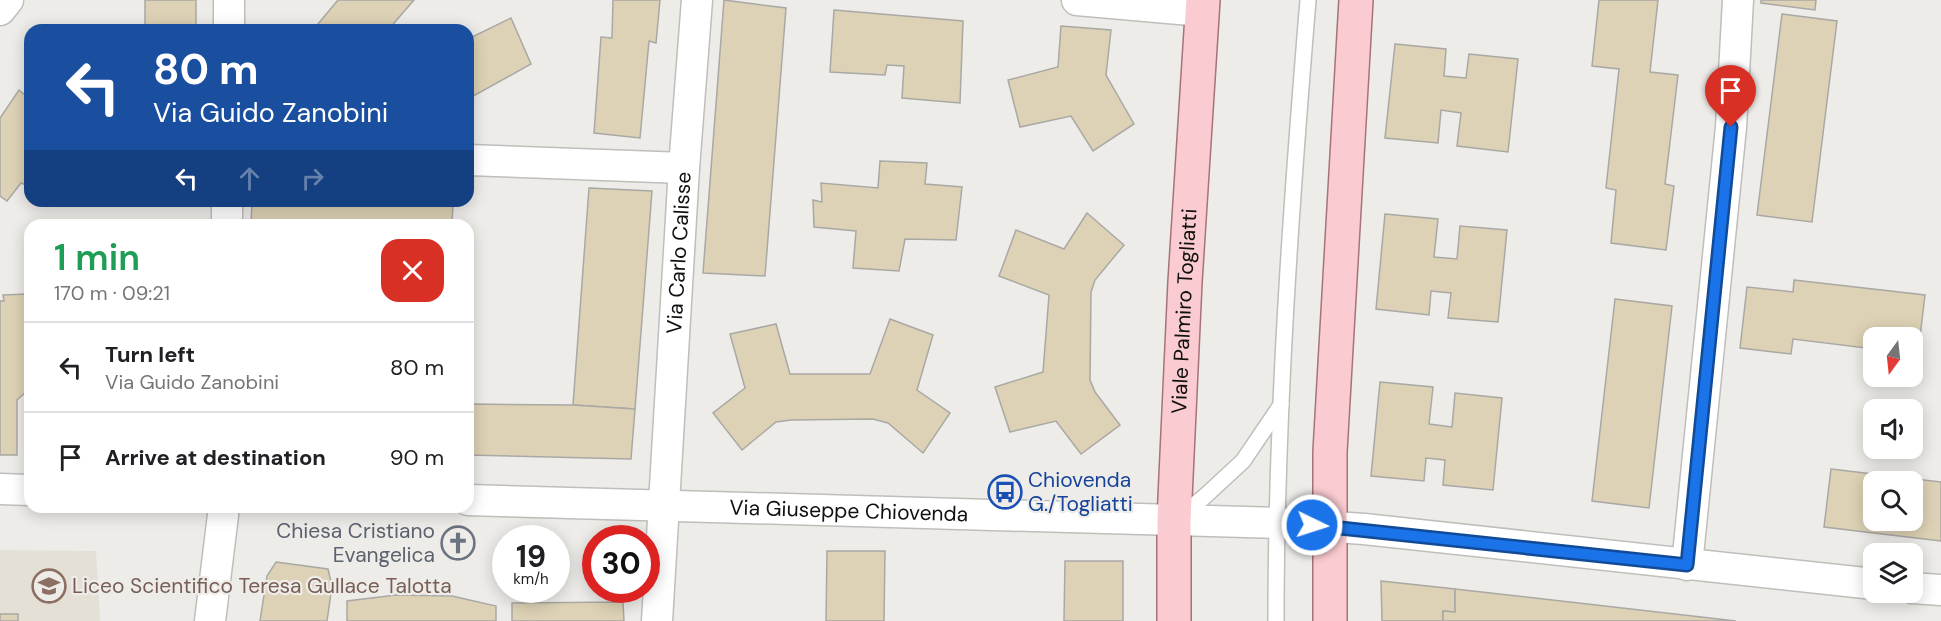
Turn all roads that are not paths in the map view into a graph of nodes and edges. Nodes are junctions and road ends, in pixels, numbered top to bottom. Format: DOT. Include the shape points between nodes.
graph roads {
  1 [pos="8,0"];
  2 [pos="229,0"];
  3 [pos="697,0"];
  4 [pos="1077,0"];
  5 [pos="1308,0"];
  6 [pos="1356,0"];
  7 [pos="1738,0"];
  8 [pos="1202,6"];
  9 [pos="0,10"];
  10 [pos="229,24"];
  11 [pos="474,160"];
  12 [pos="684,168"];
  13 [pos="1281,405"];
  14 [pos="0,489"];
  15 [pos="24,490"];
  16 [pos="474,500"];
  17 [pos="664,505"];
  18 [pos="223,513"];
  19 [pos="1174,520"];
  20 [pos="1277,523"];
  21 [pos="1330,526"];
  22 [pos="1687,565"];
  23 [pos="1863,583"];
  24 [pos="1923,589"];
  25 [pos="1941,590"];
  26 [pos="210,621"];
  27 [pos="657,621"];
  28 [pos="1174,621"];
  29 [pos="1276,621"];
  30 [pos="1330,621"];
  1 -- 9 [label="street"];
  2 -- 10 [label="street"];
  3 -- 12 [label="street, Via Carlo Calisse"];
  4 -- 8 [label="street"];
  5 -- 13 [label="lane"];
  6 -- 21 [label="main road" via="1334,364"];
  7 -- 22 [label="street" via="1731,127"];
  8 -- 19 [label="main road, Viale Palmiro Togliatti"];
  11 -- 12 [label="street"];
  12 -- 17 [label="street, Via Carlo Calisse"];
  13 -- 19 [label="lane" via="1243,461"];
  13 -- 20 [label="lane"];
  14 -- 15 [label="street"];
  16 -- 17 [label="street, Via Giuseppe Chiovenda"];
  17 -- 19 [label="street, Via Giuseppe Chiovenda"];
  17 -- 27 [label="street, Via Carlo Calisse"];
  18 -- 26 [label="street"];
  19 -- 20 [label="street, Via Giuseppe Chiovenda"];
  19 -- 28 [label="main road, Viale Palmiro Togliatti"];
  20 -- 21 [label="street, Via Giuseppe Chiovenda"];
  20 -- 29 [label="lane"];
  21 -- 22 [label="street, Via Giuseppe Chiovenda"];
  21 -- 30 [label="main road"];
  22 -- 23 [label="street, Via Giuseppe Chiovenda"];
  24 -- 25 [label="street"];
}
